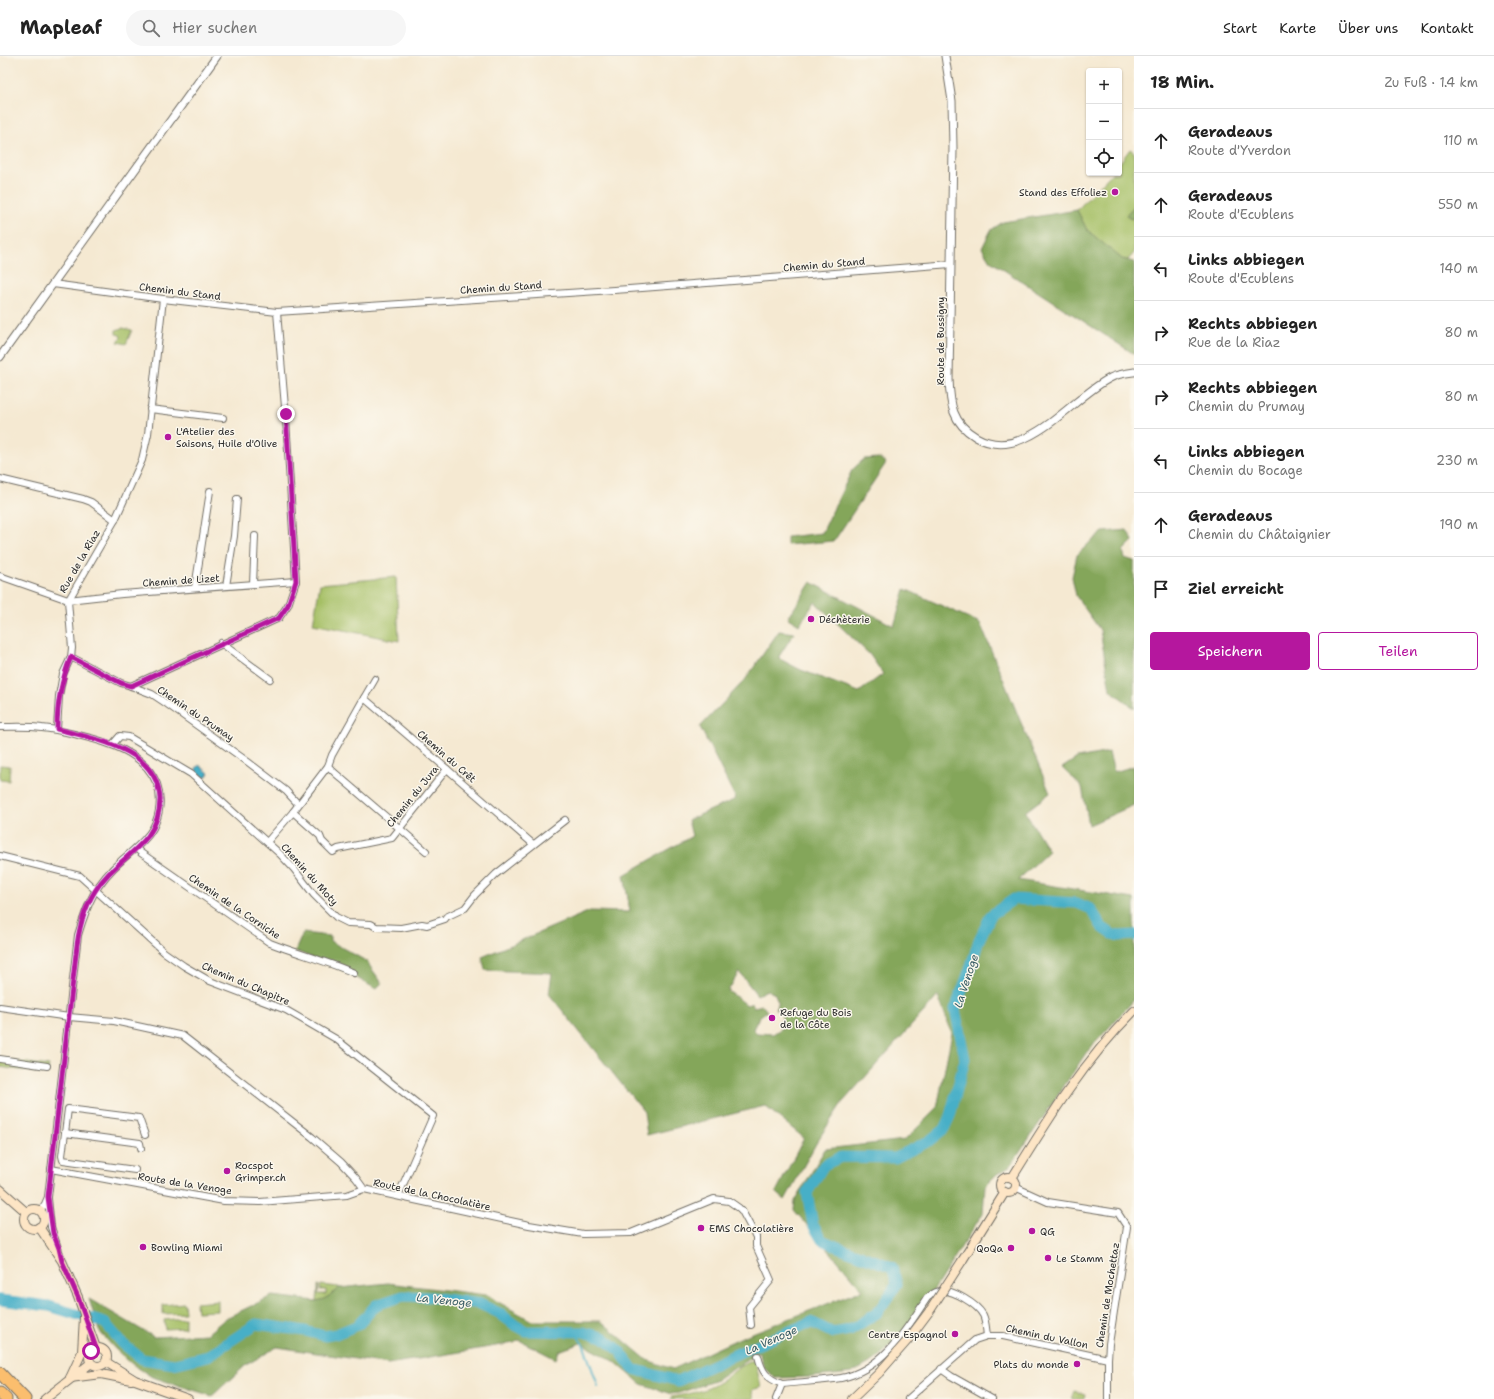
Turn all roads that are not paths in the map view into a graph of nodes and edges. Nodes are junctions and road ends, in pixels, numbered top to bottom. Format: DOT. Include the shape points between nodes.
graph roads {
  1 [pos="217,56"];
  2 [pos="945,56"];
  3 [pos="951,264"];
  4 [pos="53,284"];
  5 [pos="163,299"];
  6 [pos="277,312"];
  7 [pos="0,357"];
  8 [pos="1134,372"];
  9 [pos="150,409"];
  10 [pos="221,417"];
  11 [pos="0,479"];
  12 [pos="210,491"];
  13 [pos="237,500"];
  14 [pos="115,520"];
  15 [pos="255,536"];
  16 [pos="0,576"];
  17 [pos="296,581"];
  18 [pos="253,584"];
  19 [pos="226,586"];
  20 [pos="195,588"];
  21 [pos="68,600"];
  22 [pos="221,643"];
  23 [pos="71,657"];
  24 [pos="270,679"];
  25 [pos="375,679"];
  26 [pos="131,686"];
  27 [pos="364,698"];
  28 [pos="0,727"];
  29 [pos="57,729"];
  30 [pos="112,744"];
  31 [pos="328,766"];
  32 [pos="448,769"];
  33 [pos="298,804"];
  34 [pos="293,812"];
  35 [pos="565,820"];
  36 [pos="400,827"];
  37 [pos="267,842"];
  38 [pos="533,844"];
  39 [pos="136,848"];
  40 [pos="426,851"];
  41 [pos="0,856"];
  42 [pos="95,890"];
  43 [pos="354,973"];
  44 [pos="0,1007"];
  45 [pos="1134,1011"];
  46 [pos="69,1017"];
  47 [pos="0,1059"];
  48 [pos="47,1066"];
  49 [pos="65,1133"];
  50 [pos="145,1135"];
  51 [pos="141,1148"];
  52 [pos="51,1169"];
  53 [pos="135,1170"];
  54 [pos="1012,1178"];
  55 [pos="1015,1187"];
  56 [pos="0,1189"];
  57 [pos="364,1189"];
  58 [pos="1004,1192"];
  59 [pos="398,1196"];
  60 [pos="48,1197"];
  61 [pos="40,1211"];
  62 [pos="26,1212"];
  63 [pos="40,1227"];
  64 [pos="62,1261"];
  65 [pos="751,1325"];
  66 [pos="87,1330"];
  67 [pos="987,1336"];
  68 [pos="96,1348"];
  69 [pos="758,1356"];
  70 [pos="1108,1359"];
  71 [pos="106,1362"];
  72 [pos="91,1363"];
  73 [pos="942,1369"];
  74 [pos="0,1373"];
  75 [pos="70,1378"];
  76 [pos="135,1380"];
  77 [pos="782,1384"];
  78 [pos="0,1393"];
  79 [pos="6,1399"];
  80 [pos="25,1399"];
  81 [pos="46,1399"];
  82 [pos="188,1399"];
  83 [pos="776,1399"];
  84 [pos="852,1399"];
  85 [pos="908,1399"];
  86 [pos="992,1399"];
  87 [pos="1108,1399"];
  1 -- 4 [label="street"];
  2 -- 3 [label="street, Route de Bussigny" via="952,101"];
  3 -- 6 [label="street, Chemin du Stand"];
  3 -- 8 [label="street, Route de Bussigny" via="951,405 954,415 971,434 991,443 1004,444 1023,440 1097,386 1112,377"];
  4 -- 5 [label="street, Chemin du Stand"];
  4 -- 7 [label="street"];
  5 -- 6 [label="street, Chemin du Stand"];
  5 -- 9 [label="street, Rue de la Riaz"];
  6 -- 17 [label="street"];
  9 -- 10 [label="street"];
  9 -- 14 [label="street, Rue de la Riaz" via="142,460"];
  11 -- 14 [label="street" via="83,499"];
  12 -- 20 [label="street"];
  13 -- 19 [label="street"];
  14 -- 21 [label="street, Rue de la Riaz"];
  15 -- 18 [label="street"];
  16 -- 21 [label="street"];
  17 -- 18 [label="street, Chemin de Lizet"];
  17 -- 22 [label="street" via="288,605 279,618"];
  18 -- 19 [label="street, Chemin de Lizet"];
  19 -- 20 [label="street, Chemin de Lizet"];
  20 -- 21 [label="street, Chemin de Lizet"];
  21 -- 23 [label="street, Rue de la Riaz"];
  22 -- 24 [label="street"];
  22 -- 26 [label="street"];
  23 -- 26 [label="street, Chemin du Prumay"];
  23 -- 29 [label="street, Rue de la Riaz" via="59,696"];
  25 -- 27 [label="street"];
  26 -- 33 [label="street, Chemin du Prumay" via="152,694 203,729 286,791"];
  27 -- 31 [label="street"];
  27 -- 32 [label="street, Chemin du Crêt"];
  28 -- 29 [label="street"];
  29 -- 30 [label="street"];
  30 -- 37 [label="street, Chemin du Moty" via="120,736 129,737 191,774"];
  30 -- 39 [label="street" via="144,764 158,788 160,803 157,820"];
  31 -- 33 [label="street"];
  31 -- 36 [label="street"];
  32 -- 36 [label="street, Chemin du Jura"];
  32 -- 38 [label="street, Chemin du Crêt"];
  33 -- 34 [label="street"];
  34 -- 36 [label="street, Chemin du Jura" via="320,836 333,852 392,838"];
  34 -- 37 [label="street"];
  35 -- 38 [label="street, Chemin du Moty"];
  36 -- 40 [label="street"];
  37 -- 38 [label="street, Chemin du Moty" via="336,917 376,927 401,928 427,925 446,919 446,916 465,908 474,895 496,874"];
  39 -- 42 [label="street" via="106,875"];
  39 -- 43 [label="street, Chemin de la Corniche" via="270,943"];
  41 -- 42 [label="street, Chemin du Chapitre" via="80,876"];
  42 -- 46 [label="street" via="78,935"];
  42 -- 59 [label="street, Chemin du Chapitre" via="164,952 180,963 210,981 286,1010 336,1039 433,1116"];
  44 -- 46 [label="street, Route de la Chocolatière"];
  45 -- 54 [label="main road" via="1079,1074"];
  46 -- 52 [label="street"];
  46 -- 57 [label="street, Route de la Chocolatière" via="114,1021 183,1036 312,1137 341,1162"];
  47 -- 48 [label="street"];
  49 -- 50 [label="street" via="68,1109 139,1118"];
  49 -- 51 [label="street" via="140,1143"];
  49 -- 53 [label="street" via="63,1160"];
  52 -- 57 [label="street, Route de la Venoge" via="224,1201 260,1202 352,1194"];
  52 -- 60 [label="street"];
  54 -- 55 [label="main road" via="1016,1182"];
  54 -- 58 [label="main road" via="1004,1177 1000,1181"];
  55 -- 58 [label="main road" via="1010,1192"];
  55 -- 70 [label="street, Chemin de Mochettaz" via="1048,1202 1118,1213 1127,1227"];
  56 -- 62 [label="main road"];
  57 -- 59 [label="street, Route de la Chocolatière"];
  58 -- 84 [label="main road, bridge" via="931,1310 879,1373"];
  59 -- 65 [label="street, Route de la Chocolatière" via="529,1226 583,1234 631,1233 714,1199 728,1201 742,1211 753,1230 756,1246 771,1280 749,1308"];
  60 -- 61 [label="street"];
  60 -- 64 [label="street" via="51,1227"];
  61 -- 62 [label="main road" via="34,1209"];
  61 -- 63 [label="main road" via="43,1221"];
  62 -- 63 [label="main road" via="24,1221 27,1226 34,1229"];
  63 -- 64 [label="main road"];
  64 -- 66 [label="main road" via="84,1312"];
  66 -- 68 [label="main road"];
  66 -- 75 [label="main road" via="82,1352"];
  67 -- 70 [label="street, Chemin du Vallon" via="1002,1336"];
  67 -- 73 [label="street, Chemin du Vallon" via="975,1340"];
  67 -- 77 [label="street" via="984,1318 979,1309 956,1294 941,1290 927,1298 899,1339 867,1368 841,1378"];
  68 -- 71 [label="main road" via="106,1352"];
  68 -- 72 [label="main road" via="90,1353"];
  69 -- 77 [label="street" via="765,1374"];
  70 -- 87 [label="street, Chemin de Mochettaz"];
  71 -- 72 [label="main road" via="100,1366"];
  71 -- 76 [label="main road"];
  72 -- 75 [label="main road"];
  73 -- 85 [label="street, Chemin du Vallon"];
  73 -- 86 [label="street"];
  74 -- 80 [label="highway"];
  75 -- 76 [label="main road" via="100,1374"];
  75 -- 81 [label="main road"];
  76 -- 82 [label="main road"];
  77 -- 83 [label="street"];
  78 -- 79 [label="highway"];
}
